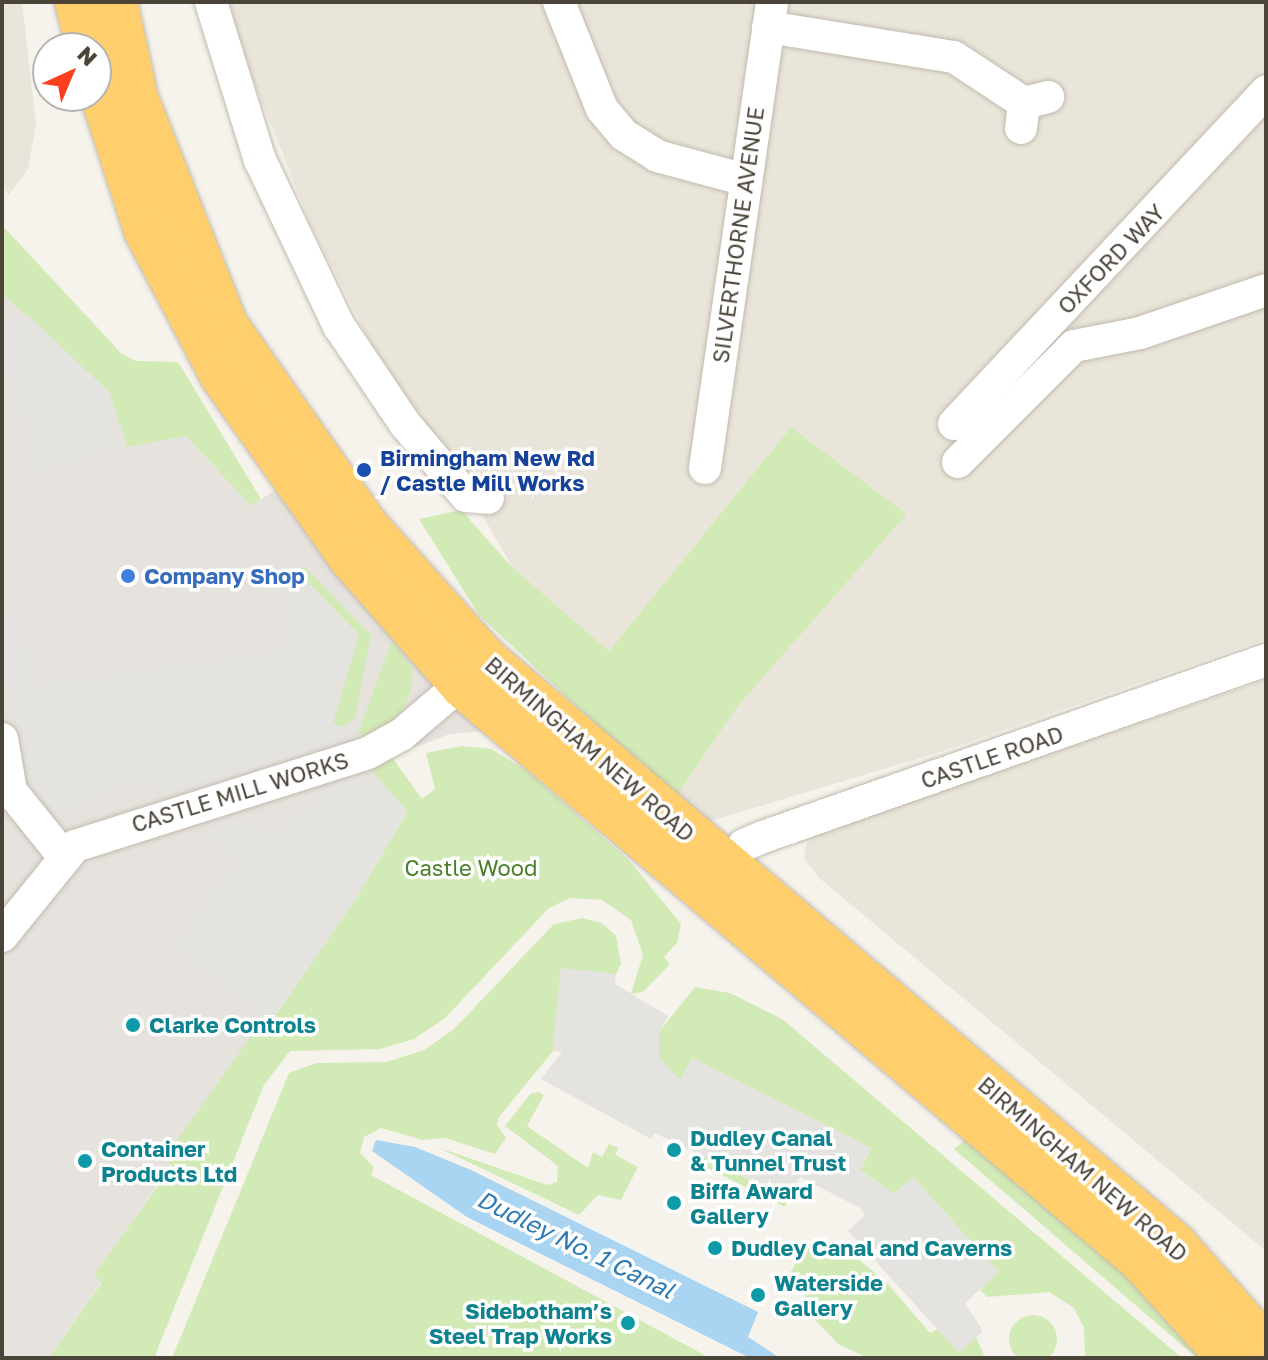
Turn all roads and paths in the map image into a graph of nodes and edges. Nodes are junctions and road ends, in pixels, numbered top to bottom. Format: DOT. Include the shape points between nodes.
graph roads {
  1 [pos="77,2"];
  2 [pos="115,2"];
  3 [pos="211,2"];
  4 [pos="559,2"];
  5 [pos="770,14"];
  6 [pos="85,32"];
  7 [pos="1266,92"];
  8 [pos="1031,109"];
  9 [pos="108,112"];
  10 [pos="746,180"];
  11 [pos="1266,290"];
  12 [pos="954,424"];
  13 [pos="958,462"];
  14 [pos="705,468"];
  15 [pos="488,498"];
  16 [pos="1266,660"];
  17 [pos="475,673"];
  18 [pos="2,739"];
  19 [pos="64,857"];
  20 [pos="727,867"];
  21 [pos="2,936"];
  22 [pos="1266,1348"];
  23 [pos="1230,1358"];
  1 -- 6 [label="highway"];
  2 -- 17 [label="highway, BIRMINGHAM NEW ROAD" via="136,99 226,326"];
  3 -- 15 [label="street" via="260,160 339,326 405,424 466,496"];
  4 -- 10 [label="street" via="602,109 624,135 657,156"];
  5 -- 8 [label="street" via="954,57"];
  5 -- 10 [label="street, SILVERTHORNE AVENUE"];
  7 -- 12 [label="street, OXFORD WAY"];
  9 -- 17 [label="highway, BIRMINGHAM NEW ROAD" via="146,230 222,375 352,559"];
  10 -- 14 [label="street, SILVERTHORNE AVENUE"];
  11 -- 13 [label="street" via="1140,333 1074,346"];
  16 -- 20 [label="street, CASTLE ROAD" via="763,837 744,845"];
  17 -- 19 [label="street, CASTLE MILL WORKS" via="401,735 368,753 94,836"];
  17 -- 20 [label="highway, BIRMINGHAM NEW ROAD"];
  17 -- 23 [label="highway, BIRMINGHAM NEW ROAD" via="1141,1260"];
  18 -- 19 [label="street" via="11,791"];
  19 -- 21 [label="street, CASTLE MILL WORKS"];
  20 -- 22 [label="highway, BIRMINGHAM NEW ROAD" via="1175,1245"];
}
